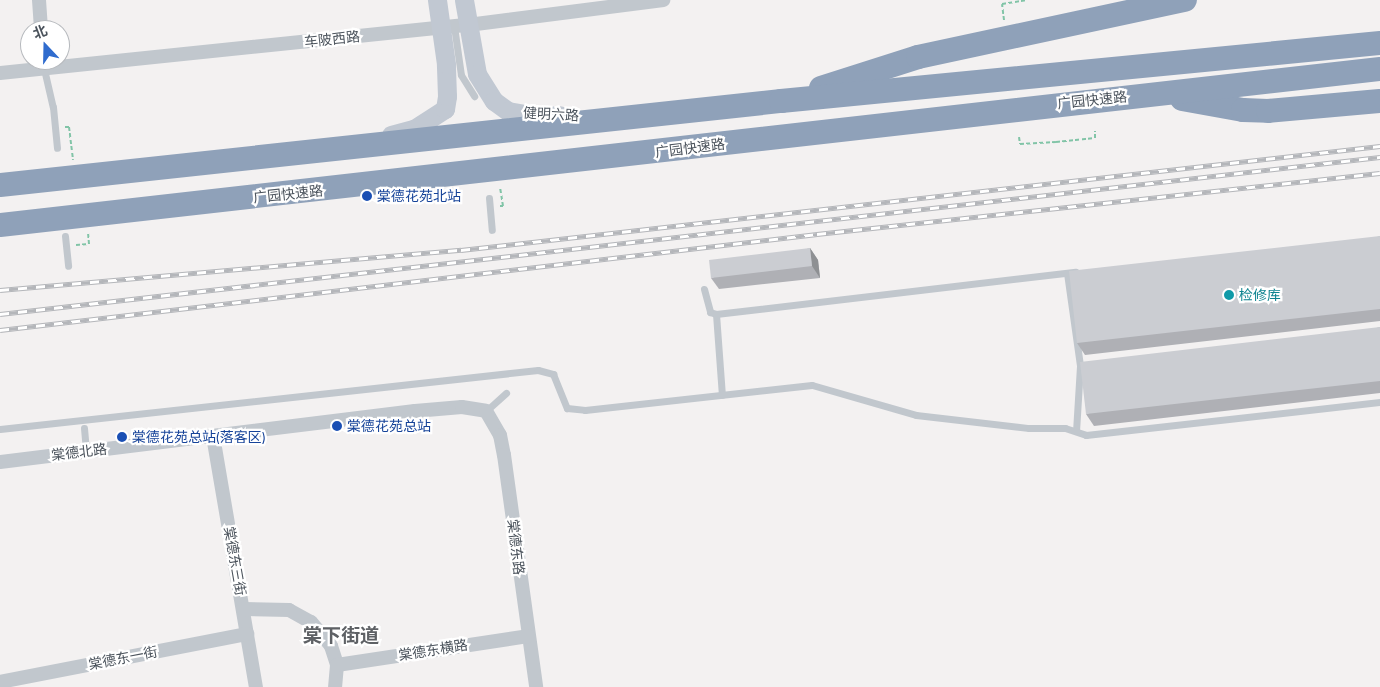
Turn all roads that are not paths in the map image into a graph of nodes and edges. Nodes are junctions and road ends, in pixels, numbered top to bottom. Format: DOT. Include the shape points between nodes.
graph roads {
  1 [pos="39,0"];
  2 [pos="437,0"];
  3 [pos="464,0"];
  4 [pos="663,0"];
  5 [pos="1185,0"];
  6 [pos="40,20"];
  7 [pos="454,26"];
  8 [pos="1380,27"];
  9 [pos="1380,43"];
  10 [pos="1226,56"];
  11 [pos="70,62"];
  12 [pos="20,69"];
  13 [pos="1380,69"];
  14 [pos="44,70"];
  15 [pos="0,73"];
  16 [pos="1373,93"];
  17 [pos="1156,94"];
  18 [pos="474,96"];
  19 [pos="781,101"];
  20 [pos="628,117"];
  21 [pos="57,148"];
  22 [pos="336,148"];
  23 [pos="0,185"];
  24 [pos="489,198"];
  25 [pos="0,225"];
  26 [pos="492,230"];
  27 [pos="65,236"];
  28 [pos="68,266"];
  29 [pos="1087,270"];
  30 [pos="1067,272"];
  31 [pos="704,289"];
  32 [pos="716,314"];
  33 [pos="1090,365"];
  34 [pos="1080,366"];
  35 [pos="506,394"];
  36 [pos="722,395"];
  37 [pos="1380,402"];
  38 [pos="486,411"];
  39 [pos="84,428"];
  40 [pos="0,429"];
  41 [pos="1076,431"];
  42 [pos="213,436"];
  43 [pos="86,451"];
  44 [pos="0,462"];
  45 [pos="243,609"];
  46 [pos="247,634"];
  47 [pos="528,636"];
  48 [pos="337,665"];
  49 [pos="0,682"];
  50 [pos="256,687"];
  51 [pos="335,687"];
  52 [pos="536,687"];
  1 -- 6 [label="street"];
  2 -- 7 [label="main road, 健明六路"];
  3 -- 7 [label="main road, 健明六路"];
  4 -- 7 [label="street, 车陂西路"];
  5 -- 19 [label="highway" via="918,56"];
  7 -- 11 [label="street, 车陂西路"];
  7 -- 18 [label="lane" via="461,75"];
  7 -- 20 [label="main road, 健明六路" via="494,101 508,111 537,116"];
  7 -- 22 [label="main road, 健明六路" via="447,96 440,115 414,129"];
  8 -- 10 [label="highway" via="1342,31"];
  9 -- 10 [label="highway, 广园快速路"];
  10 -- 19 [label="highway, 广园快速路"];
  12 -- 15 [label="street, 车陂西路"];
  13 -- 17 [label="highway, 广园快速路"];
  14 -- 21 [label="lane"];
  16 -- 17 [label="highway" via="1233,99"];
  17 -- 25 [label="highway, 广园快速路" via="377,185"];
  19 -- 20 [label="highway, 广园快速路"];
  20 -- 22 [label="highway, 广园快速路"];
  22 -- 23 [label="highway, 广园快速路"];
  24 -- 26 [label="lane"];
  27 -- 28 [label="lane"];
  29 -- 30 [label="lane"];
  30 -- 32 [label="lane"];
  30 -- 34 [label="lane"];
  31 -- 32 [label="lane" via="710,312"];
  32 -- 36 [label="lane"];
  33 -- 34 [label="lane"];
  34 -- 41 [label="lane"];
  35 -- 38 [label="lane"];
  36 -- 40 [label="lane" via="585,410 567,408 553,374 538,370 501,377 400,383"];
  36 -- 41 [label="lane" via="812,385 916,415"];
  37 -- 41 [label="lane" via="1115,433 1086,435"];
  38 -- 42 [label="street, 棠德北路" via="462,408 423,411"];
  38 -- 47 [label="street, 棠德东路" via="500,435 504,456"];
  39 -- 43 [label="lane"];
  42 -- 43 [label="street, 棠德北路"];
  42 -- 45 [label="street, 棠德东三街"];
  43 -- 44 [label="street, 棠德北路"];
  45 -- 46 [label="street, 棠德东三街"];
  45 -- 48 [label="street" via="289,610 312,622 331,646"];
  46 -- 49 [label="street, 棠德东一街"];
  46 -- 50 [label="street, 棠德东三街"];
  47 -- 48 [label="street, 棠德东横路"];
  47 -- 52 [label="street, 棠德东路"];
  48 -- 51 [label="street"];
}
